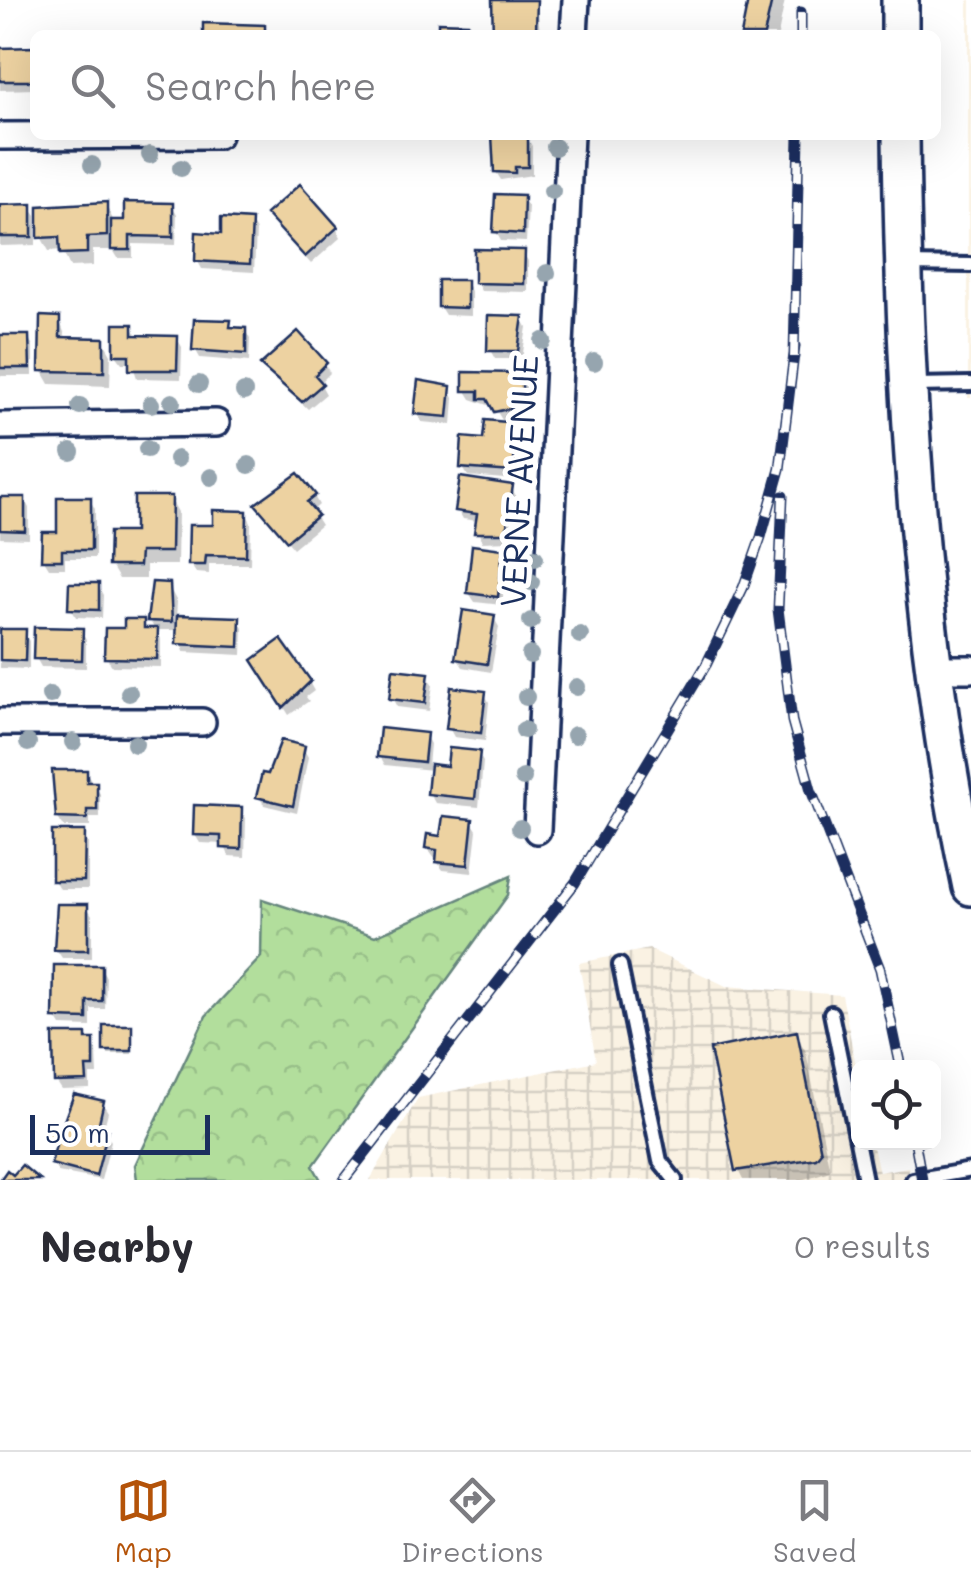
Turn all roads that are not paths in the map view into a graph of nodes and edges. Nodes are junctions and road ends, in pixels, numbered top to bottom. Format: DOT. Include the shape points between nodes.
graph roads {
  1 [pos="576,0"];
  2 [pos="900,0"];
  3 [pos="574,30"];
  4 [pos="900,30"];
  5 [pos="0,136"];
  6 [pos="30,136"];
  7 [pos="570,140"];
  8 [pos="901,140"];
  9 [pos="904,264"];
  10 [pos="971,264"];
  11 [pos="971,384"];
  12 [pos="909,385"];
  13 [pos="216,423"];
  14 [pos="0,426"];
  15 [pos="971,669"];
  16 [pos="932,670"];
  17 [pos="0,722"];
  18 [pos="202,722"];
  19 [pos="537,830"];
  20 [pos="965,830"];
  21 [pos="971,887"];
  22 [pos="620,965"];
  23 [pos="832,1012"];
  24 [pos="971,1170"];
  25 [pos="675,1180"];
  26 [pos="865,1180"];
  27 [pos="913,1180"];
  1 -- 3 [label="street"];
  2 -- 4 [label="main road"];
  5 -- 6 [label="street"];
  7 -- 19 [label="street, VERNE AVENUE"];
  8 -- 9 [label="main road"];
  9 -- 10 [label="lane"];
  9 -- 12 [label="main road"];
  11 -- 12 [label="lane"];
  12 -- 16 [label="main road"];
  13 -- 14 [label="street"];
  15 -- 16 [label="street"];
  16 -- 20 [label="main road"];
  17 -- 18 [label="street"];
  20 -- 21 [label="main road"];
  22 -- 25 [label="lane" via="660,1161"];
  23 -- 26 [label="lane"];
  24 -- 27 [label="lane"];
}
